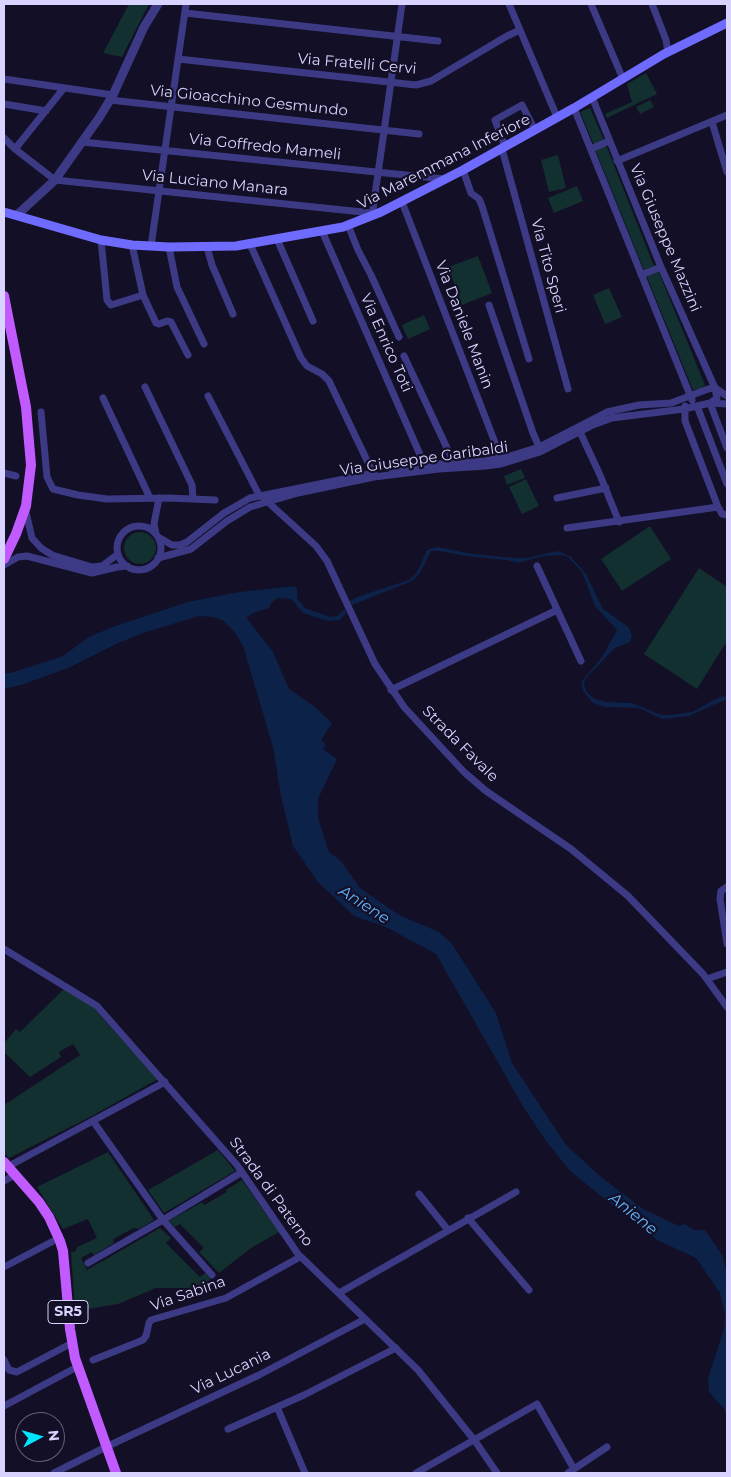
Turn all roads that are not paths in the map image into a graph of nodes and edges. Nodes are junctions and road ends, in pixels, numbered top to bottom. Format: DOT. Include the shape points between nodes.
graph roads {
  1 [pos="158,4"];
  2 [pos="186,4"];
  3 [pos="402,4"];
  4 [pos="509,4"];
  5 [pos="591,4"];
  6 [pos="652,4"];
  7 [pos="185,13"];
  8 [pos="727,23"];
  9 [pos="520,30"];
  10 [pos="397,35"];
  11 [pos="438,40"];
  12 [pos="668,52"];
  13 [pos="178,59"];
  14 [pos="622,79"];
  15 [pos="4,80"];
  16 [pos="390,83"];
  17 [pos="64,88"];
  18 [pos="112,97"];
  19 [pos="592,98"];
  20 [pos="4,104"];
  21 [pos="171,106"];
  22 [pos="574,108"];
  23 [pos="46,111"];
  24 [pos="727,116"];
  25 [pos="557,117"];
  26 [pos="712,122"];
  27 [pos="384,129"];
  28 [pos="535,130"];
  29 [pos="420,134"];
  30 [pos="4,138"];
  31 [pos="609,141"];
  32 [pos="82,142"];
  33 [pos="503,148"];
  34 [pos="15,149"];
  35 [pos="591,149"];
  36 [pos="165,151"];
  37 [pos="617,161"];
  38 [pos="462,170"];
  39 [pos="379,172"];
  40 [pos="727,172"];
  41 [pos="445,179"];
  42 [pos="55,180"];
  43 [pos="159,191"];
  44 [pos="402,202"];
  45 [pos="4,212"];
  46 [pos="17,215"];
  47 [pos="372,215"];
  48 [pos="348,225"];
  49 [pos="322,231"];
  50 [pos="277,239"];
  51 [pos="100,240"];
  52 [pos="250,244"];
  53 [pos="132,245"];
  54 [pos="151,246"];
  55 [pos="169,247"];
  56 [pos="207,247"];
  57 [pos="661,266"];
  58 [pos="641,275"];
  59 [pos="143,295"];
  60 [pos="4,296"];
  61 [pos="489,305"];
  62 [pos="233,314"];
  63 [pos="313,321"];
  64 [pos="399,337"];
  65 [pos="204,344"];
  66 [pos="188,355"];
  67 [pos="404,356"];
  68 [pos="529,359"];
  69 [pos="145,387"];
  70 [pos="715,388"];
  71 [pos="568,389"];
  72 [pos="208,396"];
  73 [pos="727,396"];
  74 [pos="688,397"];
  75 [pos="103,398"];
  76 [pos="710,403"];
  77 [pos="727,404"];
  78 [pos="695,407"];
  79 [pos="684,409"];
  80 [pos="40,412"];
  81 [pos="580,432"];
  82 [pos="539,447"];
  83 [pos="727,448"];
  84 [pos="501,458"];
  85 [pos="454,463"];
  86 [pos="425,466"];
  87 [pos="4,473"];
  88 [pos="373,473"];
  89 [pos="16,476"];
  90 [pos="727,484"];
  91 [pos="606,488"];
  92 [pos="260,495"];
  93 [pos="150,498"];
  94 [pos="158,498"];
  95 [pos="193,498"];
  96 [pos="557,498"];
  97 [pos="215,500"];
  98 [pos="266,502"];
  99 [pos="25,507"];
  100 [pos="718,508"];
  101 [pos="727,515"];
  102 [pos="154,521"];
  103 [pos="619,522"];
  104 [pos="144,526"];
  105 [pos="567,528"];
  106 [pos="157,536"];
  107 [pos="118,554"];
  108 [pos="158,558"];
  109 [pos="4,559"];
  110 [pos="4,565"];
  111 [pos="128,566"];
  112 [pos="537,566"];
  113 [pos="557,610"];
  114 [pos="581,661"];
  115 [pos="392,690"];
  116 [pos="727,887"];
  117 [pos="727,944"];
  118 [pos="4,949"];
  119 [pos="727,972"];
  120 [pos="707,979"];
  121 [pos="727,1006"];
  122 [pos="165,1082"];
  123 [pos="93,1121"];
  124 [pos="9,1167"];
  125 [pos="242,1172"];
  126 [pos="4,1181"];
  127 [pos="516,1192"];
  128 [pos="420,1194"];
  129 [pos="468,1218"];
  130 [pos="163,1220"];
  131 [pos="448,1230"];
  132 [pos="59,1238"];
  133 [pos="300,1257"];
  134 [pos="88,1262"];
  135 [pos="4,1267"];
  136 [pos="212,1275"];
  137 [pos="529,1290"];
  138 [pos="340,1293"];
  139 [pos="365,1319"];
  140 [pos="72,1343"];
  141 [pos="396,1348"];
  142 [pos="4,1360"];
  143 [pos="93,1360"];
  144 [pos="77,1366"];
  145 [pos="4,1406"];
  146 [pos="277,1407"];
  147 [pos="228,1428"];
  148 [pos="475,1441"];
  149 [pos="108,1446"];
  150 [pos="607,1446"];
  151 [pos="571,1471"];
  152 [pos="54,1473"];
  153 [pos="116,1473"];
  154 [pos="306,1473"];
  155 [pos="416,1473"];
  156 [pos="497,1473"];
  1 -- 18 [label="street"];
  2 -- 7 [label="street"];
  3 -- 10 [label="street"];
  4 -- 9 [label="street"];
  5 -- 14 [label="street"];
  6 -- 12 [label="street"];
  7 -- 10 [label="street"];
  7 -- 13 [label="street"];
  8 -- 12 [label="main road, Via Maremmana Inferiore"];
  9 -- 16 [label="street, Via Fratelli Cervi" via="426,83"];
  9 -- 25 [label="street"];
  10 -- 11 [label="street"];
  10 -- 16 [label="street"];
  12 -- 14 [label="main road, Via Maremmana Inferiore"];
  13 -- 16 [label="street, Via Fratelli Cervi"];
  13 -- 21 [label="street"];
  14 -- 19 [label="main road, Via Maremmana Inferiore"];
  15 -- 17 [label="street, Via Gioacchino Gesmundo"];
  16 -- 27 [label="street"];
  17 -- 18 [label="street, Via Gioacchino Gesmundo"];
  17 -- 23 [label="street"];
  18 -- 21 [label="street, Via Gioacchino Gesmundo"];
  18 -- 32 [label="street"];
  19 -- 22 [label="main road, Via Maremmana Inferiore"];
  19 -- 31 [label="street, Via Giuseppe Mazzini"];
  20 -- 23 [label="street"];
  21 -- 27 [label="street, Via Gioacchino Gesmundo"];
  21 -- 36 [label="street"];
  22 -- 25 [label="main road, Via Maremmana Inferiore"];
  22 -- 35 [label="street"];
  23 -- 34 [label="street"];
  24 -- 26 [label="street"];
  25 -- 28 [label="main road, Via Maremmana Inferiore"];
  26 -- 37 [label="street"];
  26 -- 40 [label="street"];
  27 -- 29 [label="street, Via Gioacchino Gesmundo"];
  27 -- 39 [label="street"];
  28 -- 33 [label="main road, Via Maremmana Inferiore"];
  28 -- 33 [label="street, Via Tito Speri" via="522,105 495,120"];
  30 -- 34 [label="street"];
  31 -- 35 [label="street"];
  31 -- 37 [label="street, Via Giuseppe Mazzini"];
  32 -- 36 [label="street, Via Goffredo Mameli"];
  32 -- 42 [label="street"];
  33 -- 38 [label="main road, Via Maremmana Inferiore"];
  33 -- 71 [label="street, Via Tito Speri"];
  34 -- 42 [label="street"];
  35 -- 58 [label="street"];
  36 -- 39 [label="street, Via Goffredo Mameli"];
  36 -- 43 [label="street"];
  37 -- 57 [label="street, Via Giuseppe Mazzini"];
  38 -- 41 [label="main road, Via Maremmana Inferiore"];
  38 -- 68 [label="street" via="471,194 479,199 482,206"];
  39 -- 41 [label="street, Via Goffredo Mameli"];
  39 -- 47 [label="street"];
  41 -- 44 [label="main road, Via Maremmana Inferiore"];
  42 -- 43 [label="street, Via Luciano Manara"];
  42 -- 46 [label="street"];
  43 -- 47 [label="street, Via Luciano Manara"];
  43 -- 54 [label="street"];
  44 -- 47 [label="main road, Via Maremmana Inferiore"];
  44 -- 84 [label="street, Via Daniele Manin"];
  45 -- 46 [label="main road, Via Maremmana Inferiore"];
  46 -- 51 [label="main road, Via Maremmana Inferiore"];
  47 -- 48 [label="main road, Via Maremmana Inferiore"];
  48 -- 49 [label="main road, Via Maremmana Inferiore"];
  48 -- 64 [label="street"];
  49 -- 50 [label="main road, Via Maremmana Inferiore"];
  49 -- 86 [label="street, Via Enrico Toti"];
  50 -- 52 [label="main road, Via Maremmana Inferiore"];
  50 -- 63 [label="street"];
  51 -- 53 [label="main road, Via Maremmana Inferiore"];
  51 -- 59 [label="street" via="108,303 114,305"];
  52 -- 56 [label="main road, Via Maremmana Inferiore"];
  52 -- 88 [label="street" via="301,358 329,381"];
  53 -- 54 [label="main road, Via Maremmana Inferiore"];
  53 -- 59 [label="street"];
  54 -- 55 [label="main road, Via Maremmana Inferiore"];
  55 -- 56 [label="main road, Via Maremmana Inferiore"];
  55 -- 65 [label="street" via="173,276"];
  56 -- 62 [label="street"];
  57 -- 58 [label="street"];
  57 -- 70 [label="street, Via Giuseppe Mazzini"];
  58 -- 74 [label="street"];
  59 -- 66 [label="street" via="156,323 170,322"];
  60 -- 99 [label="main road" via="31,450 31,478"];
  61 -- 82 [label="street"];
  67 -- 85 [label="street"];
  69 -- 95 [label="street" via="192,485"];
  70 -- 73 [label="street"];
  70 -- 74 [label="street"];
  70 -- 76 [label="street" via="717,398"];
  72 -- 92 [label="street, Strada Favale"];
  74 -- 78 [label="street"];
  74 -- 79 [label="street"];
  74 -- 82 [label="street, Via Giuseppe Garibaldi" via="607,412"];
  75 -- 93 [label="street"];
  76 -- 77 [label="street, Via Giuseppe Garibaldi"];
  76 -- 78 [label="street, Via Giuseppe Garibaldi"];
  76 -- 83 [label="street"];
  78 -- 79 [label="street, Via Giuseppe Garibaldi"];
  78 -- 90 [label="street"];
  79 -- 81 [label="street, Via Giuseppe Garibaldi" via="612,418"];
  79 -- 100 [label="street" via="686,424"];
  80 -- 93 [label="street" via="47,477 53,489 107,499"];
  81 -- 91 [label="street"];
  81 -- 98 [label="street, Via Giuseppe Garibaldi" via="540,452 508,462 374,478"];
  82 -- 84 [label="street, Via Giuseppe Garibaldi"];
  84 -- 85 [label="street, Via Giuseppe Garibaldi"];
  85 -- 86 [label="street, Via Giuseppe Garibaldi"];
  86 -- 88 [label="street, Via Giuseppe Garibaldi"];
  87 -- 89 [label="street"];
  88 -- 92 [label="street, Via Giuseppe Garibaldi"];
  91 -- 96 [label="street"];
  91 -- 103 [label="street"];
  92 -- 98 [label="street, Strada Favale"];
  92 -- 106 [label="street, Via Giuseppe Garibaldi" via="234,506 184,543 172,545"];
  93 -- 94 [label="street"];
  94 -- 95 [label="street"];
  94 -- 102 [label="street"];
  95 -- 97 [label="street"];
  98 -- 108 [label="street, Via Giuseppe Garibaldi" via="235,516 191,549"];
  98 -- 115 [label="street, Strada Favale" via="284,515 327,561 372,658"];
  99 -- 107 [label="street" via="32,538 52,555 92,567 102,566"];
  99 -- 109 [label="main road"];
  100 -- 101 [label="street"];
  100 -- 103 [label="street"];
  102 -- 104 [label="street"];
  102 -- 106 [label="street"];
  103 -- 105 [label="street"];
  104 -- 106 [label="street"];
  104 -- 107 [label="street" via="131,528 122,535"];
  106 -- 108 [label="street"];
  107 -- 111 [label="street"];
  108 -- 111 [label="street" via="148,568"];
  110 -- 111 [label="street" via="27,556 92,573"];
  112 -- 113 [label="street"];
  113 -- 114 [label="street"];
  113 -- 115 [label="street"];
  115 -- 120 [label="street, Strada Favale" via="471,778 616,885"];
  116 -- 117 [label="street" via="721,891 720,899"];
  118 -- 122 [label="street, Strada di Paterno" via="97,1006"];
  119 -- 120 [label="street"];
  120 -- 121 [label="street, Strada Favale"];
  122 -- 123 [label="street"];
  122 -- 125 [label="street, Strada di Paterno"];
  123 -- 124 [label="street"];
  123 -- 130 [label="street"];
  124 -- 126 [label="street"];
  124 -- 132 [label="main road, SR5" via="39,1202"];
  125 -- 130 [label="street"];
  125 -- 133 [label="street, Strada di Paterno"];
  127 -- 129 [label="street"];
  128 -- 131 [label="street"];
  129 -- 131 [label="street"];
  129 -- 137 [label="street"];
  130 -- 134 [label="street"];
  130 -- 136 [label="street"];
  131 -- 138 [label="street"];
  132 -- 135 [label="street"];
  132 -- 140 [label="main road, SR5"];
  133 -- 138 [label="street, Strada di Paterno"];
  133 -- 143 [label="street, Via Sabina" via="226,1298 151,1320 144,1340"];
  138 -- 139 [label="street, Strada di Paterno"];
  139 -- 141 [label="street, Strada di Paterno"];
  139 -- 149 [label="street, Via Lucania" via="259,1375"];
  140 -- 142 [label="street" via="19,1371 11,1371"];
  140 -- 144 [label="main road, SR5"];
  141 -- 146 [label="street"];
  141 -- 148 [label="street, Strada di Paterno" via="437,1392"];
  144 -- 145 [label="street"];
  144 -- 149 [label="main road, SR5"];
  146 -- 147 [label="street"];
  146 -- 154 [label="street"];
  148 -- 151 [label="street" via="537,1404"];
  148 -- 155 [label="street"];
  148 -- 156 [label="street, Strada di Paterno"];
  149 -- 152 [label="street, Via Lucania"];
  149 -- 153 [label="main road, SR5"];
  150 -- 151 [label="street"];
}
